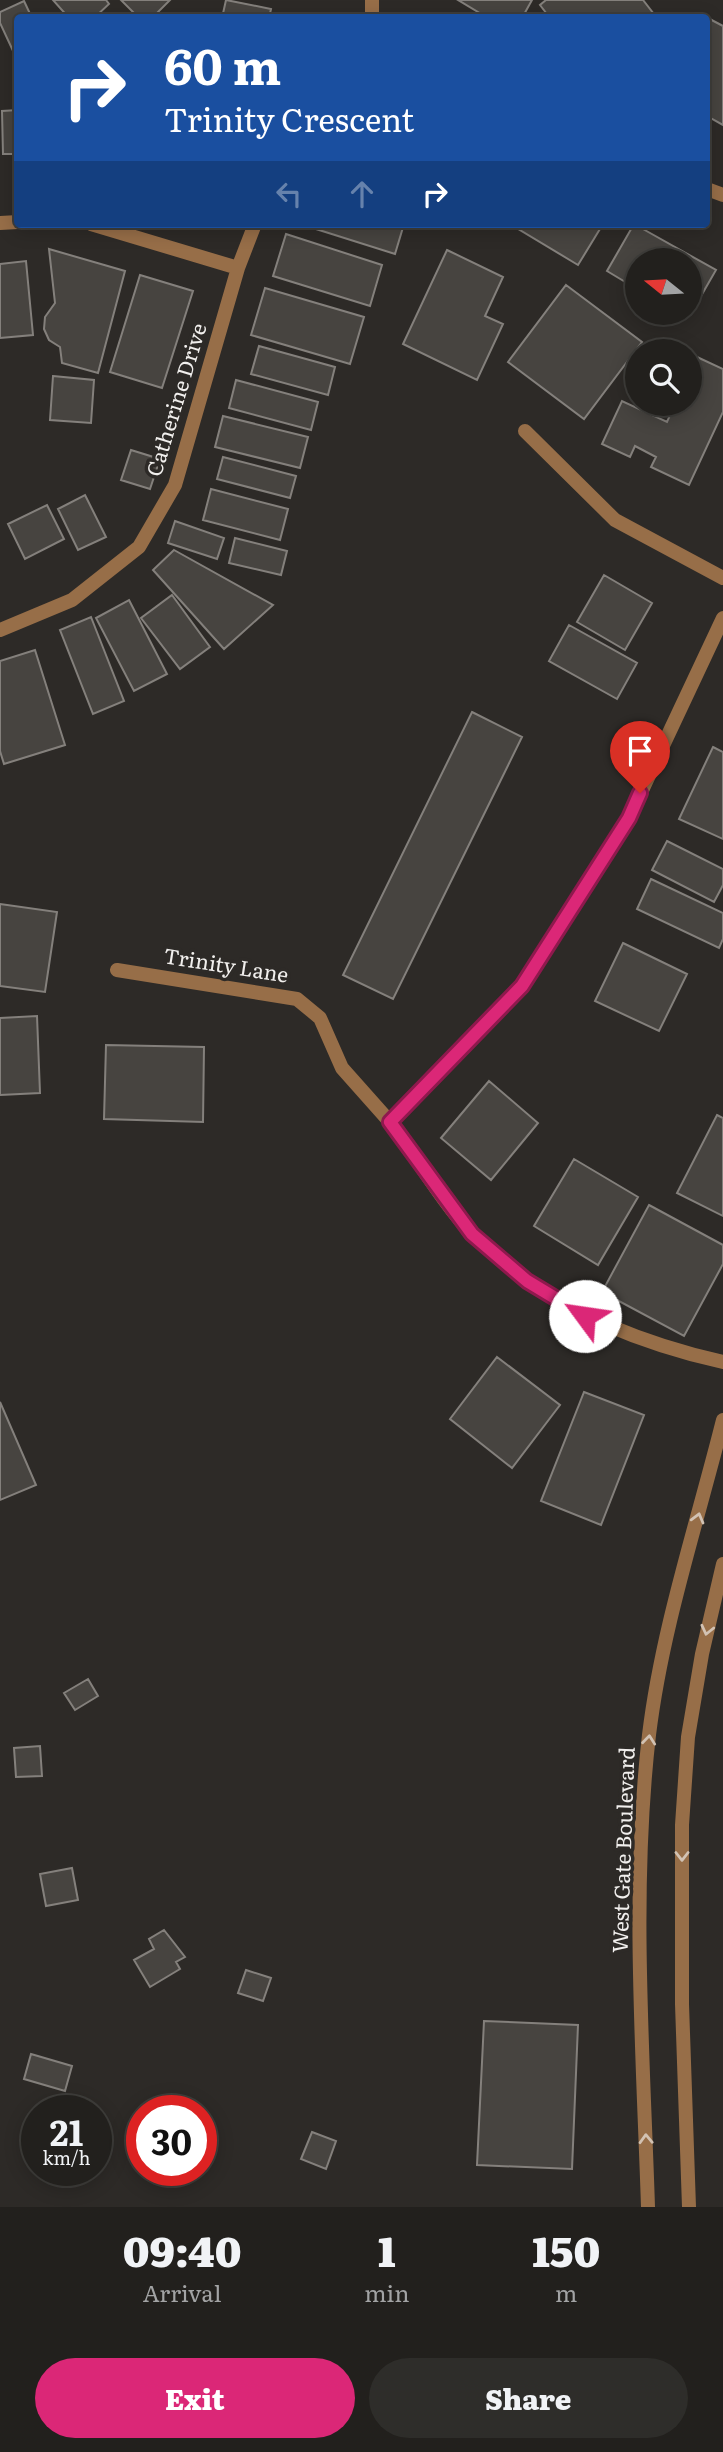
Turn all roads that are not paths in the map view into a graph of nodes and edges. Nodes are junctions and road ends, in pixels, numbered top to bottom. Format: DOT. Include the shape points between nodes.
graph roads {
  1 [pos="104,228"];
  2 [pos="253,228"];
  3 [pos="238,268"];
  4 [pos="525,431"];
  5 [pos="723,578"];
  6 [pos="723,618"];
  7 [pos="0,630"];
  8 [pos="117,970"];
  9 [pos="390,1122"];
  10 [pos="723,1362"];
  11 [pos="723,1420"];
  12 [pos="723,1564"];
  13 [pos="648,2207"];
  14 [pos="689,2207"];
  1 -- 3 [label="street"];
  2 -- 3 [label="street, Catherine Drive"];
  3 -- 7 [label="street, Catherine Drive" via="175,485 139,547 72,600"];
  4 -- 5 [label="street" via="615,520"];
  6 -- 9 [label="street" via="629,818 522,986"];
  8 -- 9 [label="street, Trinity Lane" via="297,999 320,1018 342,1068"];
  9 -- 10 [label="street, Trinity Lane" via="472,1234 527,1281 585,1316 632,1336"];
  13 -- 11 [label="street, West Gate Boulevard, one-way" via="642,1821 649,1733 665,1645"];
  12 -- 14 [label="street, one-way" via="688,1737 682,1825"];
}
